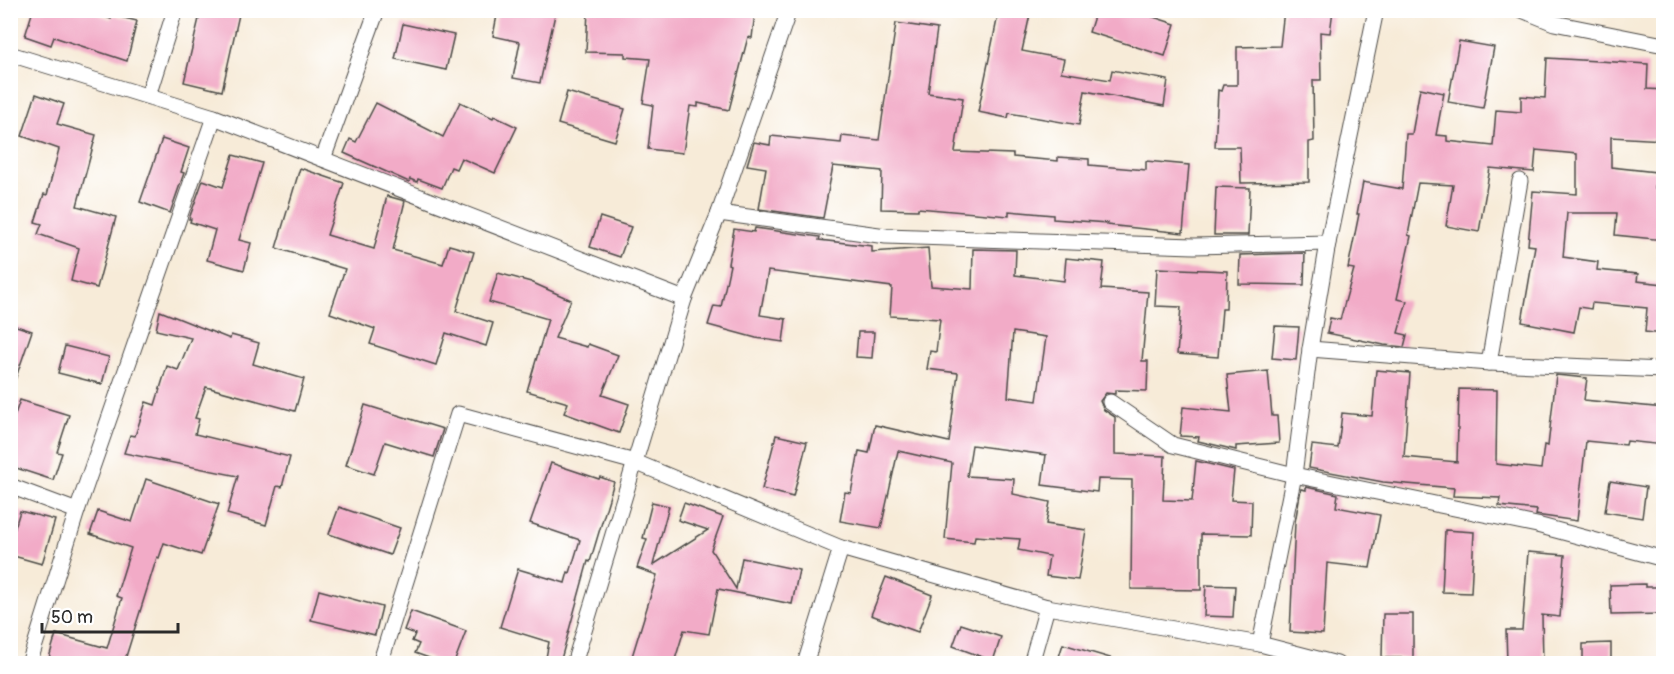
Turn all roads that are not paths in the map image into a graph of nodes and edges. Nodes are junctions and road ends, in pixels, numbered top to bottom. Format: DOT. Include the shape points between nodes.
graph roads {
  1 [pos="175,10"];
  2 [pos="377,10"];
  3 [pos="789,10"];
  4 [pos="1376,10"];
  5 [pos="1522,10"];
  6 [pos="1664,45"];
  7 [pos="10,54"];
  8 [pos="148,96"];
  9 [pos="214,117"];
  10 [pos="323,159"];
  11 [pos="1520,181"];
  12 [pos="719,213"];
  13 [pos="1328,243"];
  14 [pos="684,299"];
  15 [pos="1310,349"];
  16 [pos="1489,363"];
  17 [pos="1664,370"];
  18 [pos="1110,402"];
  19 [pos="635,462"];
  20 [pos="1294,475"];
  21 [pos="10,486"];
  22 [pos="77,511"];
  23 [pos="841,548"];
  24 [pos="1664,559"];
  25 [pos="1047,607"];
  26 [pos="1260,644"];
  27 [pos="29,663"];
  28 [pos="380,663"];
  29 [pos="574,663"];
  30 [pos="805,663"];
  31 [pos="1031,663"];
  32 [pos="1337,663"];
  1 -- 8 [label="street"];
  2 -- 10 [label="street"];
  3 -- 12 [label="street"];
  4 -- 13 [label="street"];
  5 -- 6 [label="street" via="1554,23"];
  7 -- 8 [label="street"];
  8 -- 9 [label="street"];
  9 -- 10 [label="street"];
  9 -- 22 [label="street"];
  10 -- 14 [label="street"];
  11 -- 16 [label="street"];
  12 -- 13 [label="street" via="886,236 1194,246"];
  12 -- 14 [label="street"];
  13 -- 15 [label="street"];
  14 -- 19 [label="street"];
  15 -- 16 [label="street"];
  15 -- 20 [label="street"];
  16 -- 17 [label="street"];
  18 -- 20 [label="street" via="1173,445"];
  19 -- 23 [label="street"];
  19 -- 28 [label="street" via="458,414"];
  19 -- 29 [label="street"];
  20 -- 24 [label="street" via="1537,525"];
  20 -- 26 [label="street"];
  21 -- 22 [label="street"];
  22 -- 27 [label="street"];
  23 -- 25 [label="street"];
  23 -- 30 [label="street"];
  25 -- 26 [label="street"];
  25 -- 31 [label="street"];
  26 -- 32 [label="street"];
}
